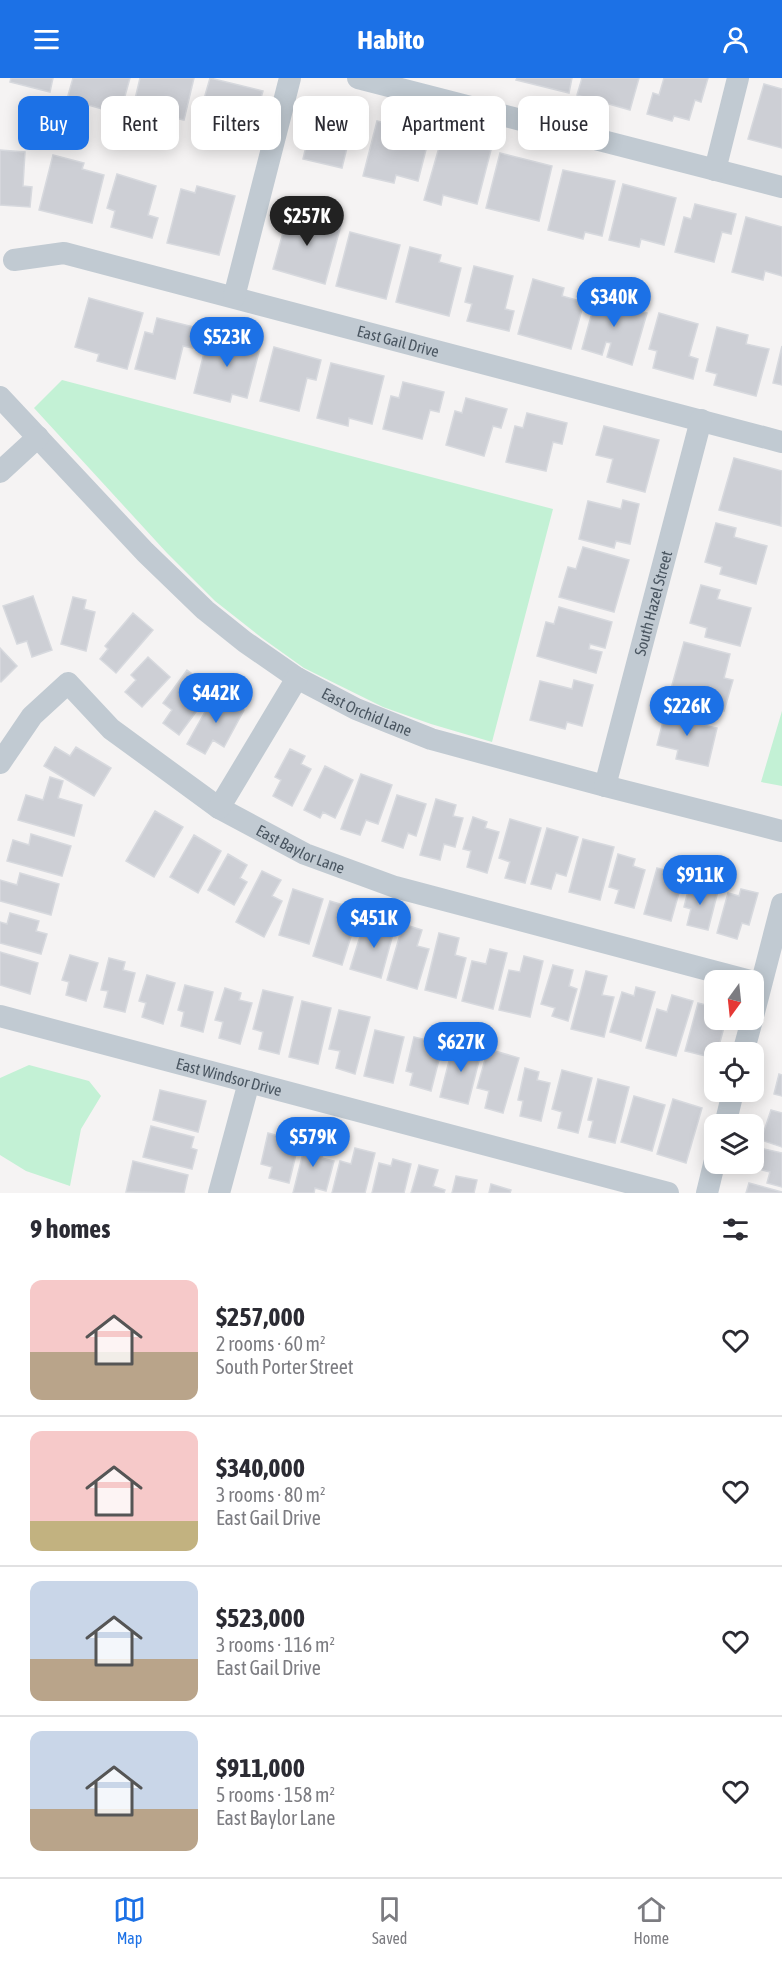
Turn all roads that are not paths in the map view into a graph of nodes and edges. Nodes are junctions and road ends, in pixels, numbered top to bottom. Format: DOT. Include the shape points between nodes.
graph roads {
  1 [pos="290,78"];
  2 [pos="358,78"];
  3 [pos="738,78"];
  4 [pos="716,170"];
  5 [pos="782,187"];
  6 [pos="14,260"];
  7 [pos="234,297"];
  8 [pos="0,397"];
  9 [pos="702,420"];
  10 [pos="38,437"];
  11 [pos="782,442"];
  12 [pos="0,472"];
  13 [pos="297,678"];
  14 [pos="0,763"];
  15 [pos="605,786"];
  16 [pos="219,808"];
  17 [pos="782,831"];
  18 [pos="782,904"];
  19 [pos="710,970"];
  20 [pos="759,970"];
  21 [pos="0,1016"];
  22 [pos="249,1082"];
  23 [pos="712,1174"];
  24 [pos="219,1193"];
  25 [pos="668,1193"];
  26 [pos="707,1193"];
  1 -- 7 [label="street"];
  2 -- 4 [label="street"];
  3 -- 4 [label="street"];
  4 -- 5 [label="street"];
  6 -- 7 [label="street, East Gail Drive" via="64,253"];
  7 -- 9 [label="street, East Gail Drive"];
  8 -- 10 [label="street, East Orchid Lane"];
  9 -- 11 [label="street, East Gail Drive"];
  9 -- 15 [label="street, South Hazel Street"];
  10 -- 12 [label="street"];
  10 -- 13 [label="street, East Orchid Lane" via="205,610"];
  13 -- 15 [label="street, East Orchid Lane" via="356,709 431,739"];
  13 -- 16 [label="street"];
  14 -- 16 [label="street, East Baylor Lane" via="32,716 68,683 111,729"];
  15 -- 17 [label="street, East Orchid Lane"];
  16 -- 19 [label="street, East Baylor Lane" via="305,854 395,887"];
  18 -- 20 [label="street"];
  21 -- 22 [label="street, East Windsor Drive"];
  22 -- 24 [label="street"];
  22 -- 25 [label="street, East Windsor Drive"];
  23 -- 26 [label="street"];
}
